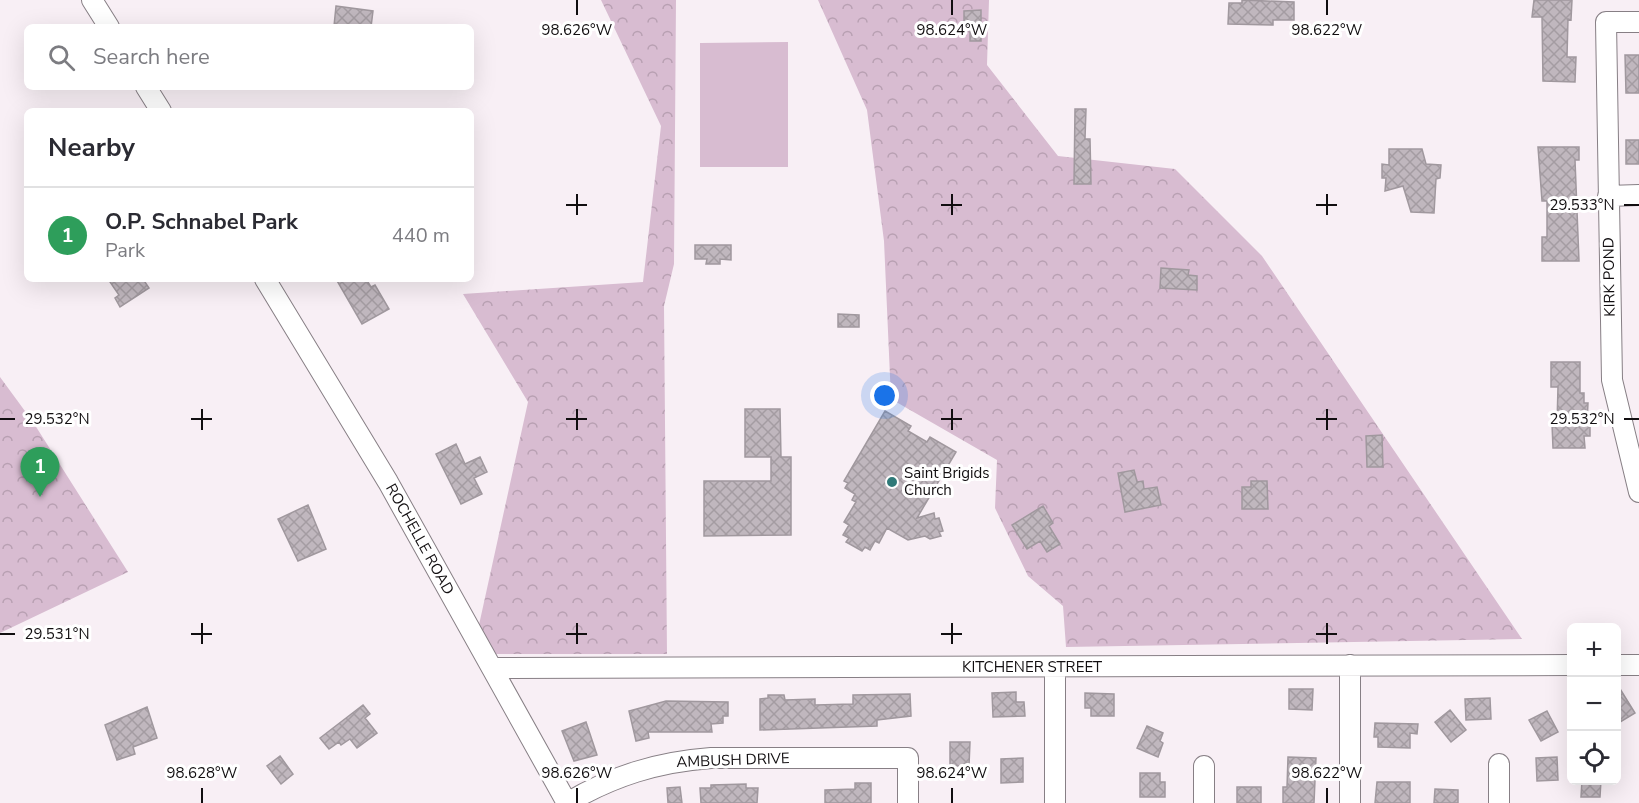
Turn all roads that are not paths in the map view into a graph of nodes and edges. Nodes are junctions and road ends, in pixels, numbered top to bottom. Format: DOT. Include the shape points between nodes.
graph roads {
  1 [pos="92,0"];
  2 [pos="1639,22"];
  3 [pos="107,24"];
  4 [pos="148,90"];
  5 [pos="159,108"];
  6 [pos="1639,195"];
  7 [pos="1608,196"];
  8 [pos="267,282"];
  9 [pos="1639,492"];
  10 [pos="1350,664"];
  11 [pos="1567,664"];
  12 [pos="1621,664"];
  13 [pos="1639,664"];
  14 [pos="1054,667"];
  15 [pos="492,668"];
  16 [pos="1499,764"];
  17 [pos="1204,766"];
  18 [pos="567,803"];
  19 [pos="908,803"];
  20 [pos="1055,803"];
  21 [pos="1204,803"];
  22 [pos="1350,803"];
  23 [pos="1498,803"];
  1 -- 3 [label="street"];
  2 -- 7 [label="street, KIRK POND" via="1606,22"];
  4 -- 5 [label="street"];
  6 -- 7 [label="street"];
  7 -- 9 [label="street, KIRK POND" via="1612,380"];
  8 -- 15 [label="street, ROCHELLE ROAD" via="388,482"];
  10 -- 11 [label="street, KITCHENER STREET"];
  10 -- 14 [label="street, KITCHENER STREET"];
  10 -- 22 [label="street"];
  12 -- 13 [label="street"];
  14 -- 15 [label="street, KITCHENER STREET"];
  14 -- 20 [label="street"];
  15 -- 18 [label="street, ROCHELLE ROAD"];
  16 -- 23 [label="street"];
  17 -- 21 [label="street"];
  18 -- 19 [label="street, AMBUSH DRIVE" via="625,773 682,760 908,758"];
}
